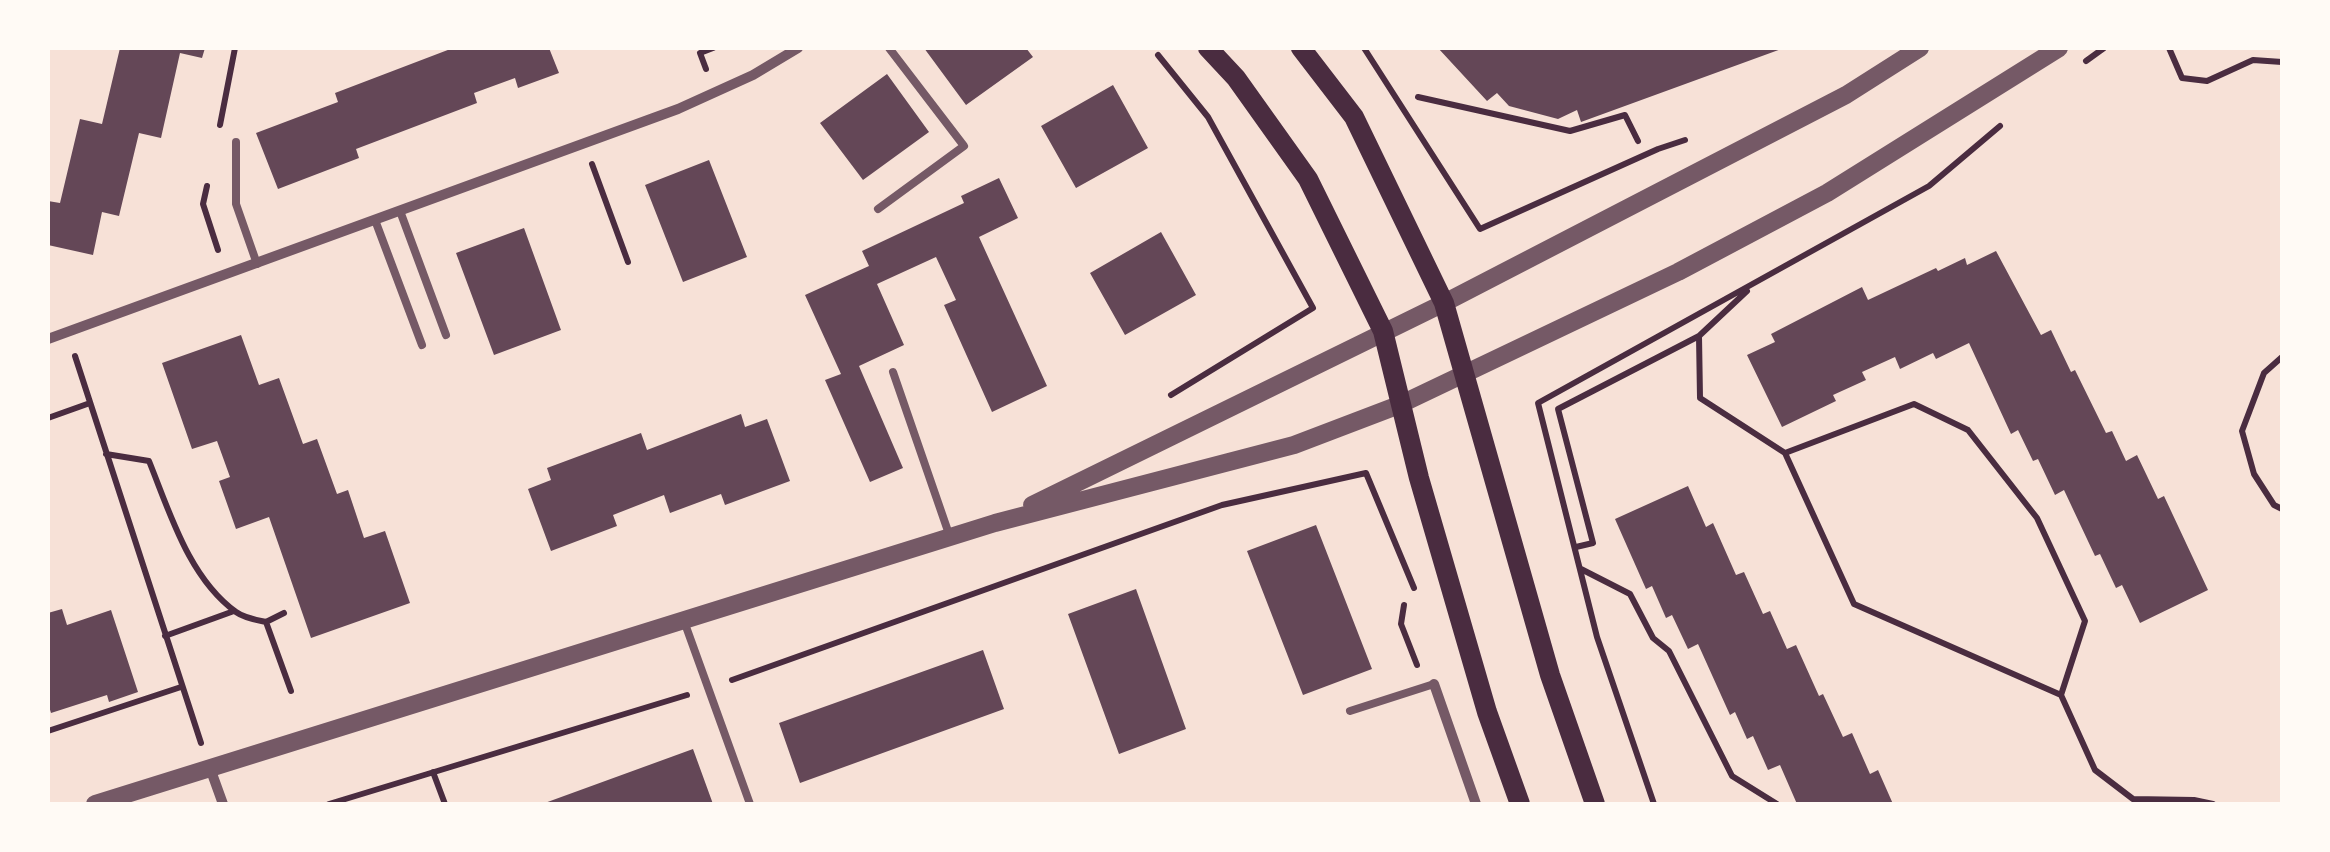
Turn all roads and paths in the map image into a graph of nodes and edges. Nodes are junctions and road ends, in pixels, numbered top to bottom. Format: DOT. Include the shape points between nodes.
graph roads {
  1 [pos="713,48"];
  2 [pos="798,48"];
  3 [pos="889,48"];
  4 [pos="1208,48"];
  5 [pos="1301,48"];
  6 [pos="1364,48"];
  7 [pos="1920,48"];
  8 [pos="2059,48"];
  9 [pos="2104,48"];
  10 [pos="2169,48"];
  11 [pos="1158,55"];
  12 [pos="2282,62"];
  13 [pos="2076,69"];
  14 [pos="707,70"];
  15 [pos="1418,97"];
  16 [pos="2003,123"];
  17 [pos="1699,136"];
  18 [pos="1638,140"];
  19 [pos="236,142"];
  20 [pos="592,163"];
  21 [pos="878,208"];
  22 [pos="400,212"];
  23 [pos="375,220"];
  24 [pos="628,262"];
  25 [pos="258,264"];
  26 [pos="1752,287"];
  27 [pos="1444,303"];
  28 [pos="1383,331"];
  29 [pos="446,335"];
  30 [pos="1699,336"];
  31 [pos="48,338"];
  32 [pos="422,344"];
  33 [pos="73,350"];
  34 [pos="2282,357"];
  35 [pos="893,372"];
  36 [pos="1464,374"];
  37 [pos="1171,395"];
  38 [pos="90,404"];
  39 [pos="1399,405"];
  40 [pos="48,418"];
  41 [pos="106,454"];
  42 [pos="1785,454"];
  43 [pos="2282,509"];
  44 [pos="995,523"];
  45 [pos="950,536"];
  46 [pos="1576,547"];
  47 [pos="1581,569"];
  48 [pos="1415,590"];
  49 [pos="1404,605"];
  50 [pos="234,611"];
  51 [pos="284,613"];
  52 [pos="683,618"];
  53 [pos="266,622"];
  54 [pos="165,636"];
  55 [pos="1434,684"];
  56 [pos="181,687"];
  57 [pos="707,689"];
  58 [pos="291,690"];
  59 [pos="2061,695"];
  60 [pos="1350,712"];
  61 [pos="48,732"];
  62 [pos="210,768"];
  63 [pos="434,772"];
  64 [pos="2132,802"];
  65 [pos="95,804"];
  66 [pos="223,804"];
  67 [pos="330,804"];
  68 [pos="445,804"];
  69 [pos="750,804"];
  70 [pos="1476,804"];
  71 [pos="1520,804"];
  72 [pos="1596,804"];
  73 [pos="1654,804"];
  74 [pos="1777,804"];
  75 [pos="2213,804"];
  1 -- 14 [label="path" via="700,53"];
  2 -- 22 [label="street" via="678,109"];
  3 -- 21 [label="lane" via="964,146"];
  4 -- 28 [label="main road" via="1308,178"];
  5 -- 27 [label="main road" via="1354,116"];
  6 -- 17 [label="path" via="1480,229"];
  7 -- 27 [label="street" via="1846,95"];
  8 -- 36 [label="street" via="1827,193"];
  9 -- 13 [label="path"];
  10 -- 12 [label="path" via="2182,78 2208,81 2254,60"];
  11 -- 37 [label="path" via="1208,117 1312,308"];
  15 -- 18 [label="path" via="1570,131 1626,114"];
  16 -- 26 [label="path" via="1929,186"];
  19 -- 25 [label="lane" via="236,204"];
  20 -- 24 [label="path"];
  22 -- 23 [label="street"];
  22 -- 29 [label="lane"];
  23 -- 25 [label="street"];
  23 -- 32 [label="lane"];
  25 -- 31 [label="street"];
  26 -- 30 [label="path"];
  26 -- 46 [label="path" via="1538,403"];
  27 -- 28 [label="street"];
  27 -- 36 [label="main road"];
  28 -- 39 [label="main road"];
  28 -- 44 [label="street"];
  30 -- 42 [label="path" via="1700,398"];
  30 -- 46 [label="path" via="1558,409 1593,543"];
  33 -- 38 [label="path"];
  34 -- 43 [label="path" via="2264,373 2242,431 2254,474"];
  35 -- 45 [label="lane"];
  36 -- 39 [label="street"];
  36 -- 72 [label="main road" via="1550,675"];
  38 -- 40 [label="path"];
  38 -- 41 [label="path"];
  39 -- 44 [label="street" via="1294,445"];
  39 -- 71 [label="main road"];
  41 -- 50 [label="path" via="150,461 184,546"];
  41 -- 54 [label="path"];
  42 -- 59 [label="path" via="1854,604"];
  42 -- 59 [label="path" via="1914,404 1968,430 2036,518 2084,620"];
  44 -- 45 [label="street"];
  45 -- 52 [label="street"];
  46 -- 47 [label="path"];
  47 -- 73 [label="path"];
  47 -- 74 [label="path" via="1630,594 1653,638 1669,651 1732,776"];
  48 -- 57 [label="path" via="1366,473 1222,505"];
  49 -- 55 [label="path" via="1401,624 1418,670"];
  50 -- 53 [label="path"];
  50 -- 54 [label="path"];
  51 -- 53 [label="path"];
  52 -- 57 [label="lane"];
  52 -- 62 [label="street"];
  53 -- 58 [label="path"];
  54 -- 56 [label="path"];
  55 -- 60 [label="lane"];
  55 -- 70 [label="street"];
  56 -- 61 [label="path"];
  56 -- 62 [label="path"];
  57 -- 63 [label="path"];
  57 -- 69 [label="lane"];
  59 -- 64 [label="path" via="2095,770"];
  62 -- 65 [label="street"];
  62 -- 66 [label="street"];
  63 -- 67 [label="path"];
  63 -- 68 [label="path"];
  64 -- 75 [label="path"];
}
